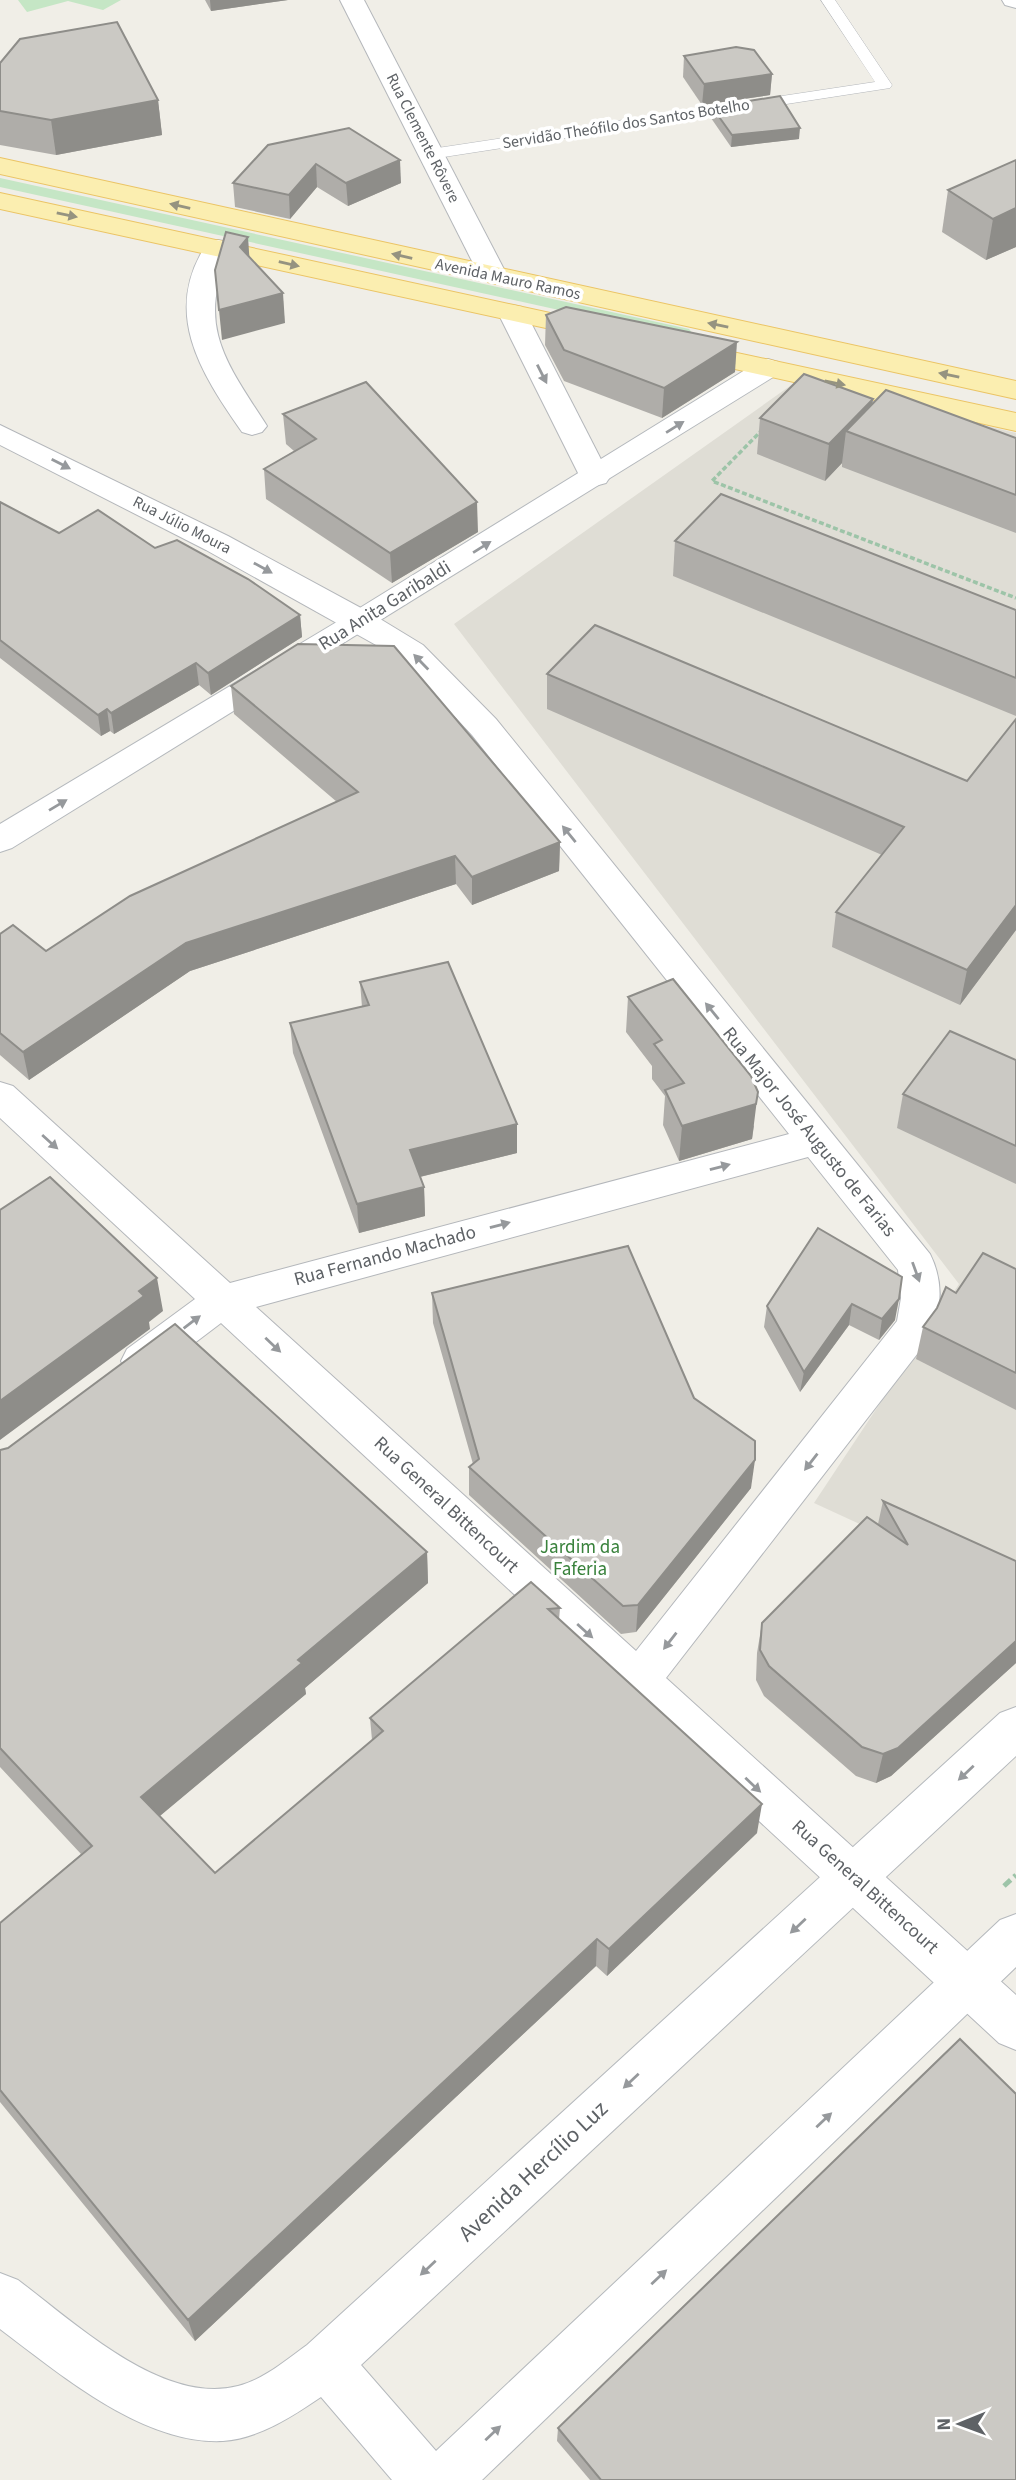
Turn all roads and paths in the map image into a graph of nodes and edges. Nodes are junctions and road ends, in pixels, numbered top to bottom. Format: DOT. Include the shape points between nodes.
graph roads {
  1 [pos="352,0"];
  2 [pos="828,0"];
  3 [pos="431,153"];
  4 [pos="0,166"];
  5 [pos="0,201"];
  6 [pos="218,248"];
  7 [pos="493,275"];
  8 [pos="512,313"];
  9 [pos="621,336"];
  10 [pos="785,340"];
  11 [pos="662,345"];
  12 [pos="768,368"];
  13 [pos="1016,390"];
  14 [pos="1016,422"];
  15 [pos="252,426"];
  16 [pos="0,434"];
  17 [pos="594,477"];
  18 [pos="712,481"];
  19 [pos="1016,598"];
  20 [pos="361,621"];
  21 [pos="0,840"];
  22 [pos="0,1096"];
  23 [pos="816,1141"];
  24 [pos="223,1300"];
  25 [pos="111,1383"];
  26 [pos="639,1680"];
  27 [pos="1016,1727"];
  28 [pos="853,1877"];
  29 [pos="1016,1936"];
  30 [pos="969,1983"];
  31 [pos="1016,2027"];
  32 [pos="0,2298"];
  33 [pos="325,2363"];
  34 [pos="427,2480"];
  35 [pos="444,2480"];
  1 -- 3 [label="street, Rua Clemente Rôvere"];
  2 -- 3 [label="lane, Servidão Theófilo dos Santos Botelho" via="885,85"];
  3 -- 7 [label="street, Rua Clemente Rôvere"];
  7 -- 4 [label="main road, Avenida Mauro Ramos, one-way"];
  5 -- 6 [label="main road, Avenida Mauro Ramos, one-way"];
  6 -- 8 [label="main road, Avenida Mauro Ramos, one-way"];
  6 -- 15 [label="street" via="204,271 198,320 205,347"];
  10 -- 7 [label="main road, Avenida Mauro Ramos, one-way"];
  8 -- 9 [label="main road, Avenida Mauro Ramos"];
  8 -- 17 [label="street, one-way"];
  10 -- 12 [label="main road"];
  13 -- 10 [label="main road, Avenida Mauro Ramos, one-way"];
  11 -- 12 [label="main road"];
  12 -- 14 [label="main road, one-way"];
  17 -- 12 [label="street, Rua Anita Garibaldi, one-way"];
  16 -- 20 [label="street, Rua Júlio Moura, one-way" via="217,542"];
  20 -- 17 [label="street, Rua Anita Garibaldi, one-way"];
  18 -- 19 [label="path"];
  21 -- 20 [label="street, Rua Anita Garibaldi, one-way"];
  23 -- 20 [label="street, Rua Major José Augusto de Farias, one-way" via="484,727 412,652"];
  22 -- 24 [label="street, Rua General Bittencourt, one-way"];
  24 -- 23 [label="street, Rua Fernando Machado, one-way"];
  23 -- 26 [label="street, Rua Major José Augusto de Farias, one-way" via="916,1265 921,1311 914,1329"];
  25 -- 24 [label="street, Rua Fernando Machado, one-way"];
  24 -- 26 [label="street, Rua General Bittencourt, one-way"];
  26 -- 28 [label="street, Rua General Bittencourt, one-way"];
  27 -- 28 [label="street, Avenida Hercílio Luz, one-way"];
  28 -- 30 [label="street, Rua General Bittencourt"];
  28 -- 33 [label="street, Avenida Hercílio Luz, one-way"];
  29 -- 30 [label="street"];
  30 -- 31 [label="street, Rua General Bittencourt"];
  35 -- 30 [label="street, one-way"];
  32 -- 33 [label="street, Avenida Hercílio Luz" via="133,2393 176,2410 223,2415 281,2396"];
  33 -- 34 [label="street"];
}
